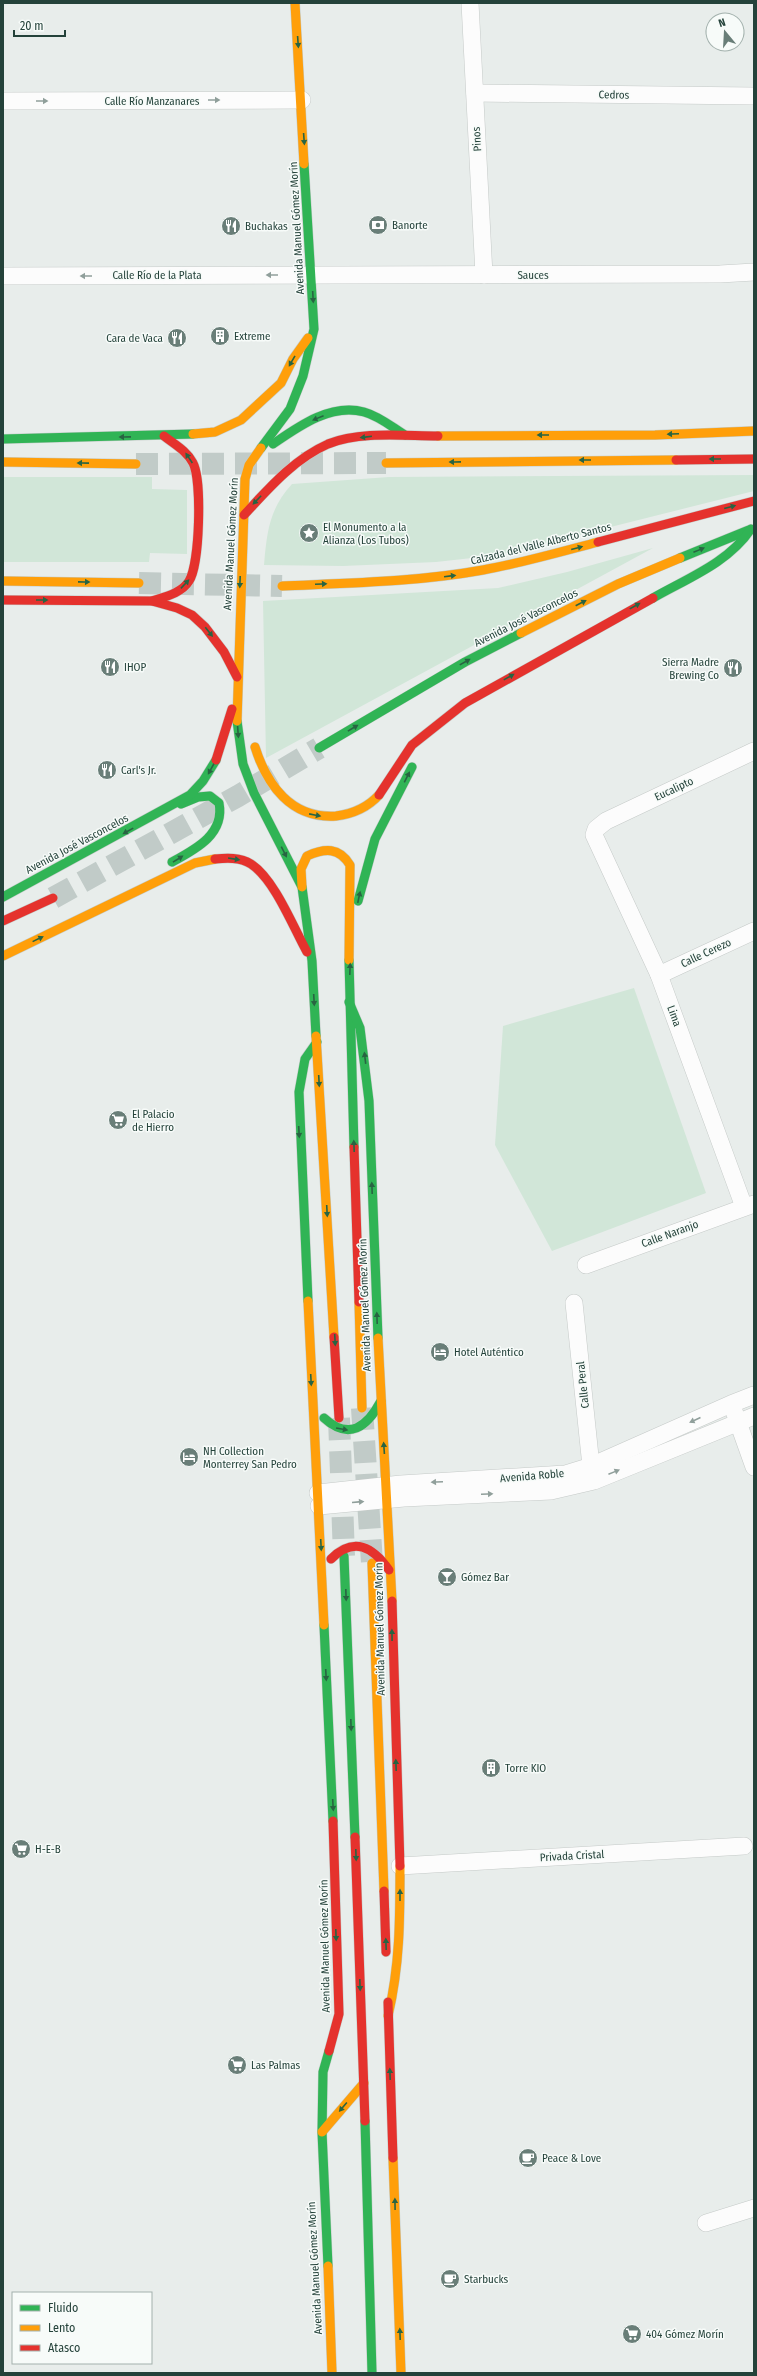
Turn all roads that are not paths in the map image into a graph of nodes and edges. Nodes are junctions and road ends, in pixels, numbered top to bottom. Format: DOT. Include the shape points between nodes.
graph roads {
  1 [pos="295,3"];
  2 [pos="470,3"];
  3 [pos="475,93"];
  4 [pos="754,96"];
  5 [pos="302,100"];
  6 [pos="3,101"];
  7 [pos="754,272"];
  8 [pos="312,275"];
  9 [pos="484,275"];
  10 [pos="3,276"];
  11 [pos="314,329"];
  12 [pos="754,432"];
  13 [pos="405,435"];
  14 [pos="164,436"];
  15 [pos="3,439"];
  16 [pos="256,456"];
  17 [pos="754,459"];
  18 [pos="3,462"];
  19 [pos="386,463"];
  20 [pos="136,464"];
  21 [pos="754,501"];
  22 [pos="244,515"];
  23 [pos="752,529"];
  24 [pos="3,581"];
  25 [pos="139,583"];
  26 [pos="282,586"];
  27 [pos="3,600"];
  28 [pos="152,601"];
  29 [pos="236,676"];
  30 [pos="237,693"];
  31 [pos="246,713"];
  32 [pos="431,730"];
  33 [pos="252,735"];
  34 [pos="319,748"];
  35 [pos="754,751"];
  36 [pos="162,812"];
  37 [pos="596,829"];
  38 [pos="302,887"];
  39 [pos="3,897"];
  40 [pos="52,898"];
  41 [pos="110,903"];
  42 [pos="3,921"];
  43 [pos="754,931"];
  44 [pos="351,936"];
  45 [pos="3,956"];
  46 [pos="312,961"];
  47 [pos="659,975"];
  48 [pos="349,1002"];
  49 [pos="317,1042"];
  50 [pos="749,1206"];
  51 [pos="586,1265"];
  52 [pos="574,1303"];
  53 [pos="754,1395"];
  54 [pos="381,1401"];
  55 [pos="731,1404"];
  56 [pos="312,1405"];
  57 [pos="362,1408"];
  58 [pos="754,1416"];
  59 [pos="340,1418"];
  60 [pos="737,1422"];
  61 [pos="591,1466"];
  62 [pos="754,1467"];
  63 [pos="387,1493"];
  64 [pos="319,1500"];
  65 [pos="344,1556"];
  66 [pos="372,1563"];
  67 [pos="391,1572"];
  68 [pos="322,1578"];
  69 [pos="744,1846"];
  70 [pos="400,1866"];
  71 [pos="388,2016"];
  72 [pos="364,2083"];
  73 [pos="322,2132"];
  74 [pos="754,2208"];
  75 [pos="706,2223"];
  76 [pos="332,2373"];
  77 [pos="372,2373"];
  78 [pos="402,2373"];
  1 -- 5 [label="main road, Avenida Manuel Gómez Morín, one-way"];
  2 -- 3 [label="street, Pinos"];
  3 -- 4 [label="street, Cedros"];
  3 -- 9 [label="street, Pinos"];
  6 -- 5 [label="street, Calle Río Manzanares, one-way"];
  5 -- 8 [label="main road, Avenida Manuel Gómez Morín, one-way"];
  7 -- 9 [label="street, Sauces"];
  8 -- 9 [label="street, Sauces"];
  8 -- 10 [label="street, Calle Río de la Plata, one-way"];
  8 -- 11 [label="main road, Avenida Manuel Gómez Morín, one-way"];
  11 -- 14 [label="main road, one-way" via="293,359 281,383 241,420 215,432"];
  11 -- 16 [label="main road, Avenida Manuel Gómez Morín" via="304,376 290,409"];
  12 -- 13 [label="main road, one-way" via="655,435"];
  13 -- 16 [label="main road, one-way" via="363,412 338,412 296,427"];
  13 -- 22 [label="main road, one-way" via="350,439 329,444 313,452 278,479"];
  14 -- 15 [label="main road, one-way"];
  28 -- 14 [label="main road, one-way" via="175,593 190,580 194,570 196,545 198,479 195,468 183,449"];
  16 -- 22 [label="main road, Avenida Manuel Gómez Morín" via="249,465 245,479"];
  17 -- 19 [label="main road, one-way"];
  20 -- 18 [label="main road, one-way"];
  26 -- 21 [label="main road, Calzada del Valle Alberto Santos, one-way" via="472,573"];
  22 -- 29 [label="main road, Avenida Manuel Gómez Morín, one-way"];
  32 -- 23 [label="main road, one-way" via="444,717 478,694 727,557"];
  34 -- 23 [label="main road, Avenida José Vasconcelos, one-way" via="465,662 618,584"];
  24 -- 25 [label="main road, one-way"];
  27 -- 28 [label="main road, one-way"];
  28 -- 29 [label="main road, one-way" via="185,611 198,619 210,632"];
  29 -- 30 [label="main road, Avenida Manuel Gómez Morín"];
  29 -- 31 [label="main road"];
  30 -- 36 [label="main road, one-way" via="218,756 210,772 190,795"];
  30 -- 38 [label="main road, Avenida Manuel Gómez Morín, one-way" via="238,744 243,764 254,793"];
  33 -- 32 [label="main road, one-way" via="263,774 280,797 300,811 334,816 362,808 375,799 385,788 408,750"];
  44 -- 32 [label="main road, one-way" via="361,887 375,839"];
  35 -- 37 [label="street, Eucalipto" via="606,821"];
  36 -- 39 [label="main road, Avenida José Vasconcelos, one-way"];
  41 -- 36 [label="main road, one-way" via="197,847 215,831 222,819 219,803 210,796 198,797"];
  37 -- 47 [label="street, Lima" via="596,842"];
  38 -- 44 [label="main road" via="301,869 307,856 335,849 343,854 350,865"];
  38 -- 46 [label="main road, Avenida Manuel Gómez Morín"];
  40 -- 42 [label="main road"];
  45 -- 41 [label="main road, one-way"];
  41 -- 46 [label="main road, one-way" via="195,863 214,858 233,858 250,863 262,875"];
  43 -- 47 [label="street, Calle Cerezo"];
  48 -- 44 [label="main road, one-way"];
  46 -- 49 [label="main road, Avenida Manuel Gómez Morín, one-way"];
  47 -- 50 [label="street, Lima"];
  54 -- 48 [label="main road, Avenida Manuel Gómez Morín, one-way" via="366,1061 360,1028"];
  57 -- 48 [label="main road, Avenida Manuel Gómez Morín, one-way"];
  49 -- 56 [label="main road, Avenida Manuel Gómez Morín, one-way" via="304,1058 299,1104"];
  49 -- 59 [label="main road, Avenida Manuel Gómez Morín, one-way"];
  50 -- 51 [label="street, Calle Naranjo"];
  52 -- 61 [label="street, Calle Peral"];
  53 -- 55 [label="street, Avenida Roble"];
  56 -- 54 [label="main road, one-way" via="330,1425 346,1430 356,1429 368,1422"];
  63 -- 54 [label="main road, Avenida Manuel Gómez Morín, one-way"];
  55 -- 60 [label="street"];
  55 -- 61 [label="street, Avenida Roble, one-way"];
  56 -- 64 [label="main road, Avenida Manuel Gómez Morín"];
  58 -- 60 [label="street, Avenida Roble"];
  60 -- 62 [label="street"];
  63 -- 60 [label="street, Avenida Roble, one-way" via="566,1489 594,1481"];
  61 -- 63 [label="street, Avenida Roble, one-way" via="565,1474"];
  63 -- 64 [label="street, Avenida Roble"];
  63 -- 67 [label="main road, Avenida Manuel Gómez Morín"];
  64 -- 68 [label="main road, Avenida Manuel Gómez Morín, one-way"];
  65 -- 72 [label="main road, one-way"];
  71 -- 66 [label="main road, Avenida Manuel Gómez Morín, one-way"];
  67 -- 68 [label="main road" via="375,1551 360,1547 333,1556"];
  70 -- 67 [label="main road, Avenida Manuel Gómez Morín, one-way"];
  68 -- 73 [label="main road, Avenida Manuel Gómez Morín, one-way" via="334,1834 339,2014 323,2072"];
  69 -- 70 [label="street, Privada Cristal"];
  71 -- 70 [label="main road, Avenida Manuel Gómez Morín, one-way" via="400,1963"];
  78 -- 71 [label="main road, Avenida Manuel Gómez Morín, one-way"];
  72 -- 73 [label="main road, one-way"];
  72 -- 77 [label="main road"];
  73 -- 76 [label="main road, Avenida Manuel Gómez Morín"];
  74 -- 75 [label="street"];
}
